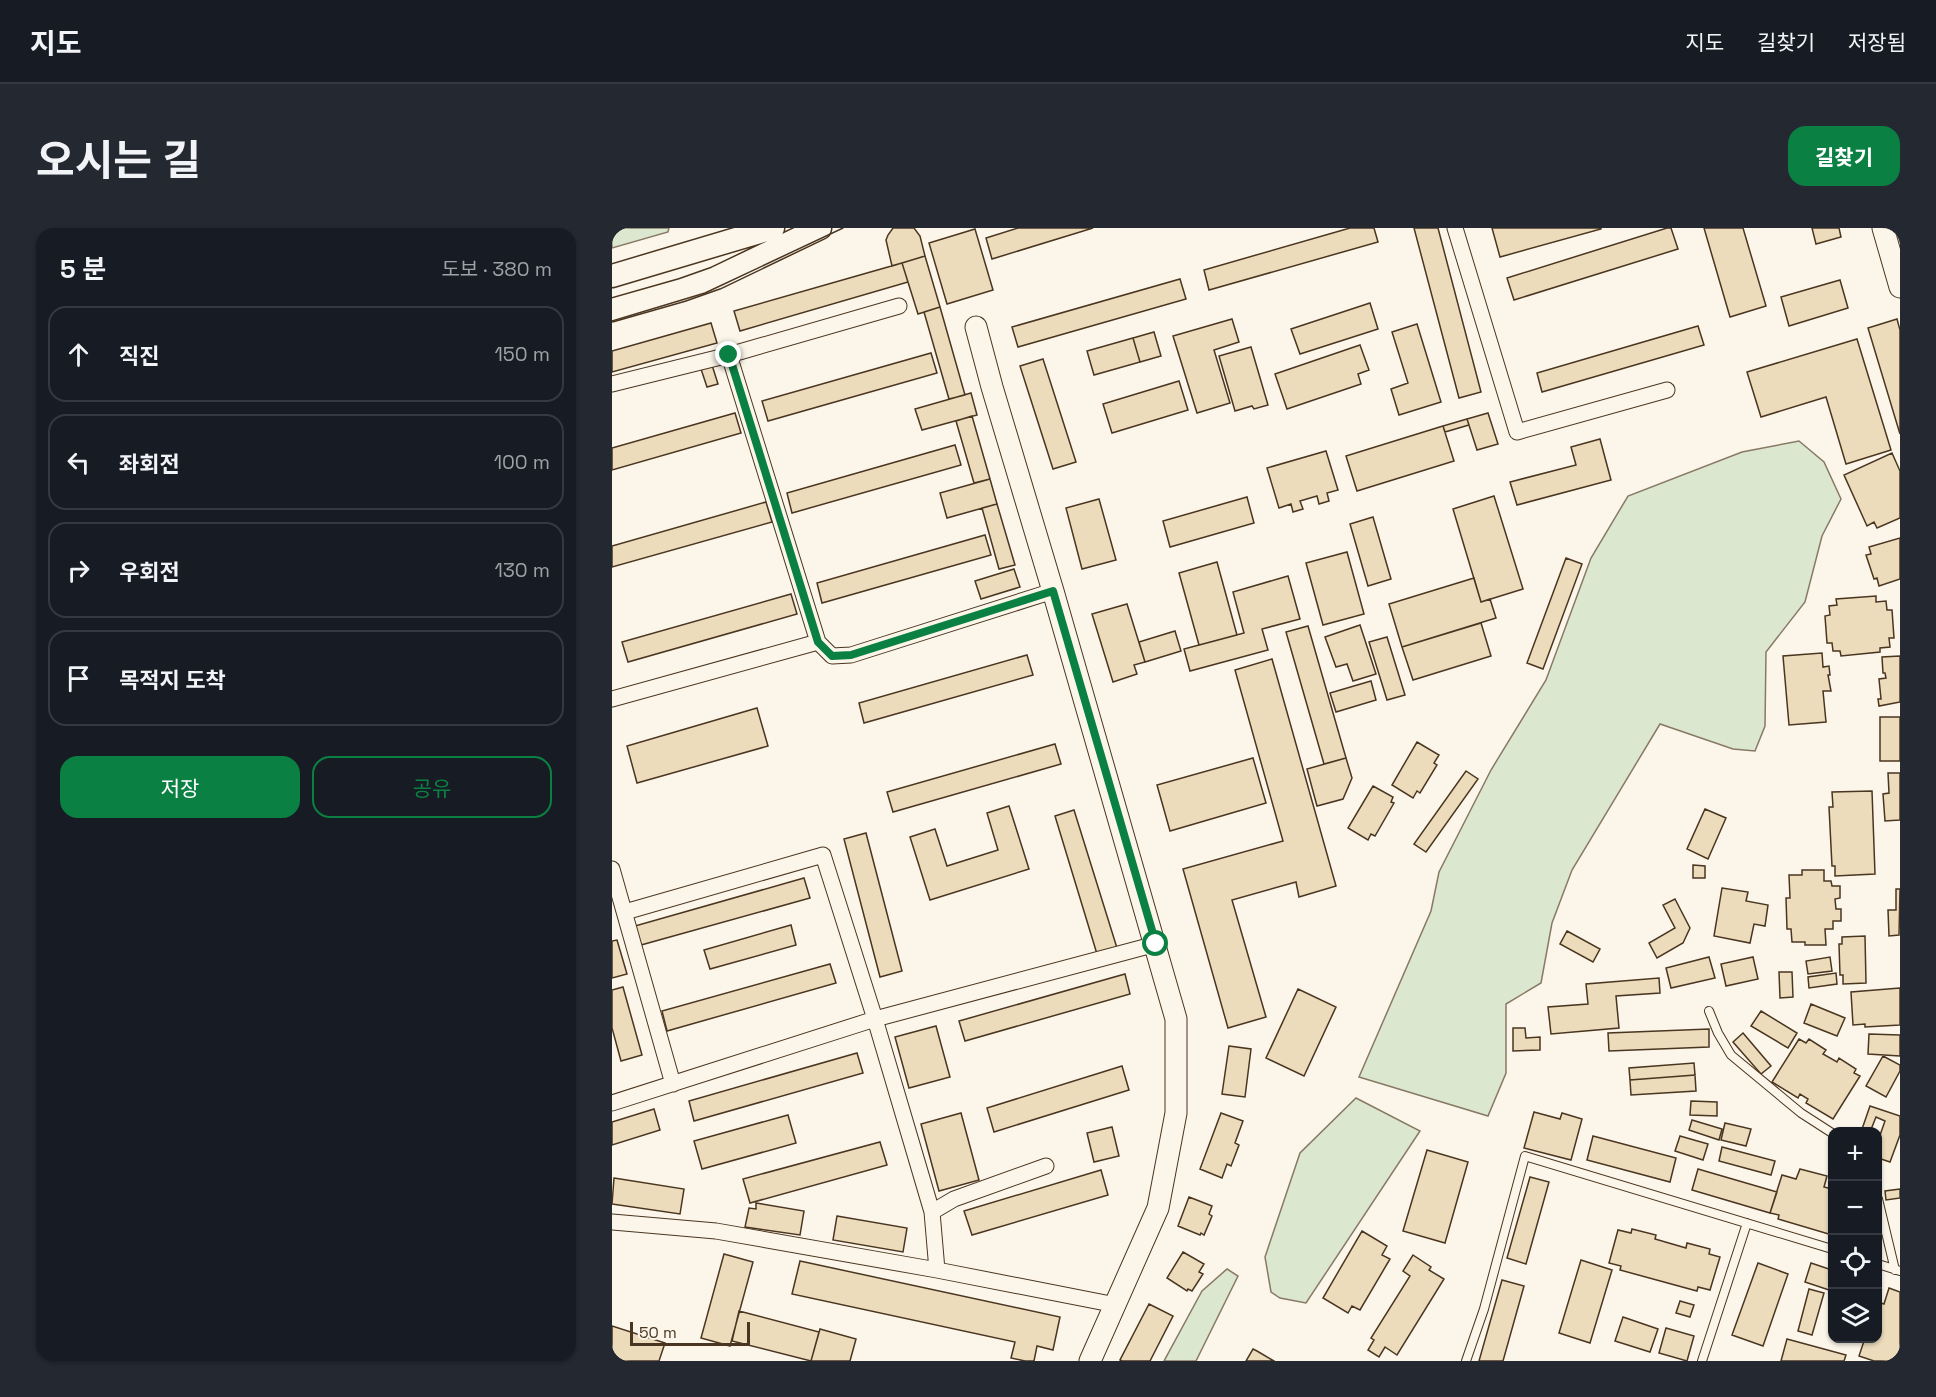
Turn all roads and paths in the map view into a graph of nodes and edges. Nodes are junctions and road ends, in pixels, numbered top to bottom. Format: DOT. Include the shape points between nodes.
graph roads {
  1 [pos="773,228"];
  2 [pos="820,228"];
  3 [pos="1455,228"];
  4 [pos="1883,228"];
  5 [pos="612,276"];
  6 [pos="1900,287"];
  7 [pos="899,306"];
  8 [pos="612,310"];
  9 [pos="976,327"];
  10 [pos="729,355"];
  11 [pos="612,384"];
  12 [pos="1667,390"];
  13 [pos="1053,591"];
  14 [pos="818,642"];
  15 [pos="612,699"];
  16 [pos="612,869"];
  17 [pos="625,912"];
  18 [pos="1156,944"];
  19 [pos="1709,1011"];
  20 [pos="875,1019"];
  21 [pos="673,1084"];
  22 [pos="612,1103"];
  23 [pos="1828,1130"];
  24 [pos="1046,1166"];
  25 [pos="932,1212"];
  26 [pos="1882,1214"];
  27 [pos="612,1222"];
  28 [pos="1747,1223"];
  29 [pos="1828,1248"];
  30 [pos="1882,1265"];
  31 [pos="937,1270"];
  32 [pos="1897,1270"];
  33 [pos="1116,1305"];
  34 [pos="1090,1361"];
  35 [pos="1466,1361"];
  36 [pos="1702,1361"];
  1 -- 5 [label="main road"];
  2 -- 8 [label="main road" via="716,278"];
  3 -- 12 [label="street" via="1516,432"];
  4 -- 6 [label="street"];
  7 -- 10 [label="street"];
  9 -- 13 [label="street"];
  10 -- 11 [label="street"];
  10 -- 14 [label="street"];
  13 -- 14 [label="street" via="851,655 832,656"];
  13 -- 18 [label="street"];
  14 -- 15 [label="street"];
  16 -- 17 [label="street"];
  17 -- 20 [label="street" via="823,855"];
  17 -- 21 [label="street"];
  18 -- 20 [label="street"];
  18 -- 33 [label="street" via="1176,1019 1176,1113 1158,1208"];
  19 -- 23 [label="lane" via="1731,1055 1801,1113"];
  20 -- 21 [label="street"];
  20 -- 25 [label="street"];
  21 -- 22 [label="street"];
  24 -- 25 [label="street" via="954,1199"];
  25 -- 31 [label="street"];
  26 -- 32 [label="lane"];
  27 -- 31 [label="street" via="716,1231"];
  28 -- 29 [label="lane"];
  28 -- 35 [label="lane" via="1525,1156"];
  28 -- 36 [label="lane"];
  30 -- 32 [label="lane"];
  31 -- 33 [label="street"];
  33 -- 34 [label="street"];
}
